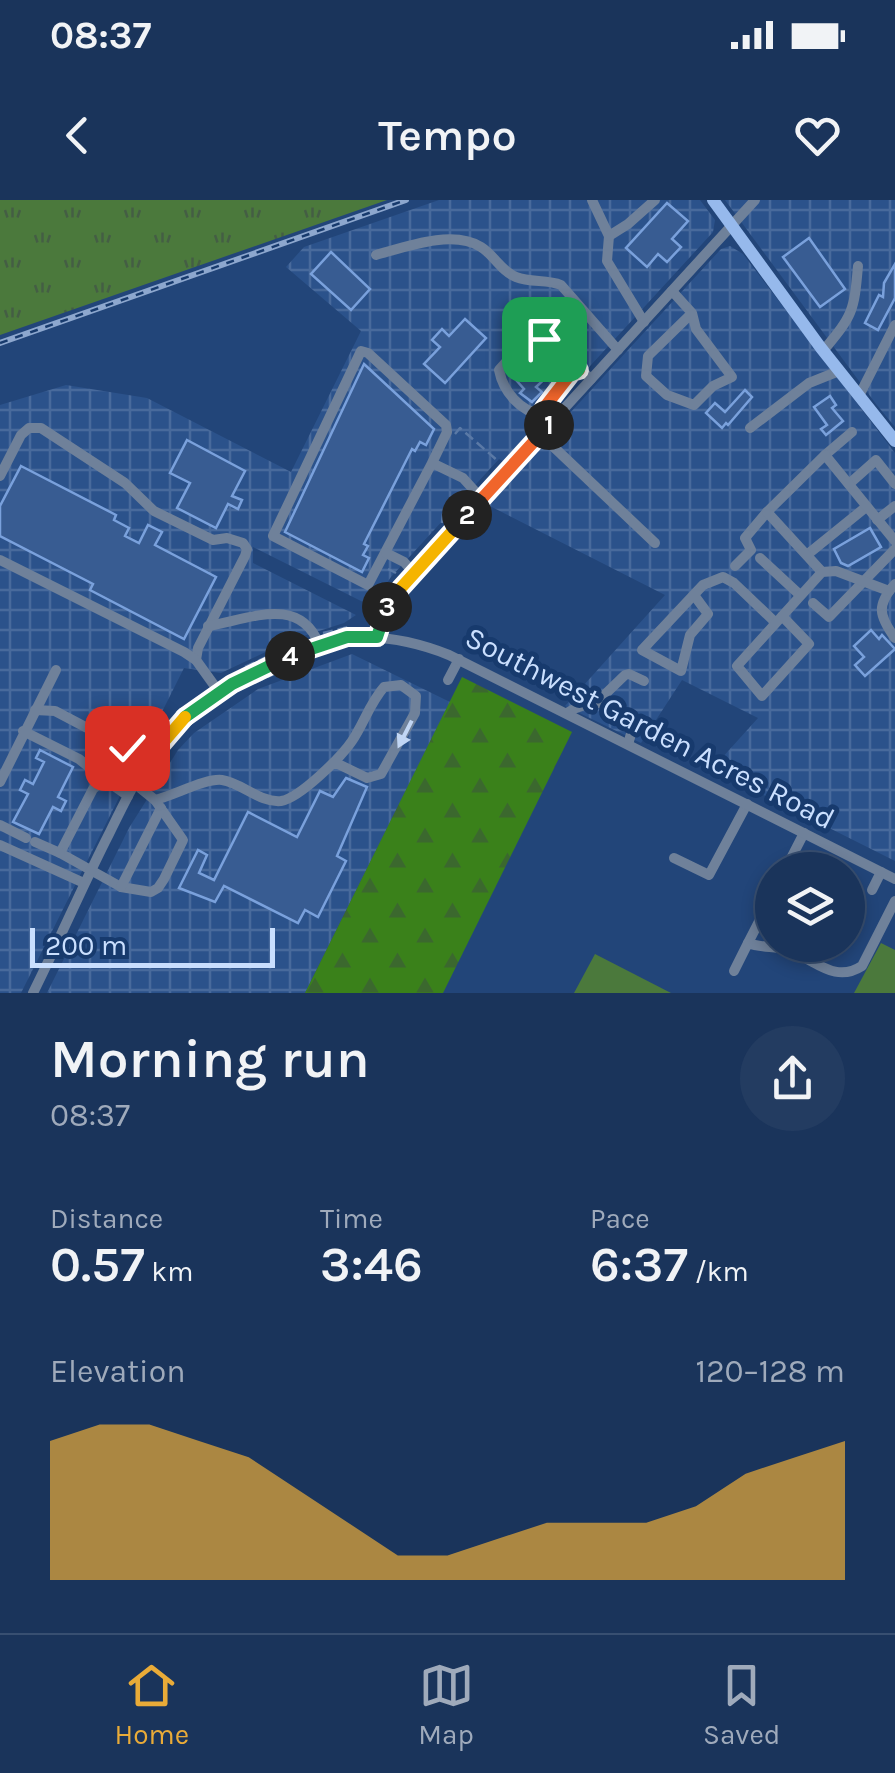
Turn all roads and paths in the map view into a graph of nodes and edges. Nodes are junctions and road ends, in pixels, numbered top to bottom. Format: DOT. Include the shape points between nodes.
graph roads {
  1 [pos="592,200"];
  2 [pos="713,200"];
  3 [pos="755,200"];
  4 [pos="652,201"];
  5 [pos="732,226"];
  6 [pos="608,236"];
  7 [pos="376,255"];
  8 [pos="858,266"];
  9 [pos="672,292"];
  10 [pos="692,313"];
  11 [pos="644,322"];
  12 [pos="895,325"];
  13 [pos="618,350"];
  14 [pos="823,351"];
  15 [pos="579,370"];
  16 [pos="839,372"];
  17 [pos="591,379"];
  18 [pos="859,396"];
  19 [pos="546,419"];
  20 [pos="750,428"];
  21 [pos="852,432"];
  22 [pos="541,434"];
  23 [pos="446,435"];
  24 [pos="894,437"];
  25 [pos="825,455"];
  26 [pos="498,461"];
  27 [pos="432,463"];
  28 [pos="0,476"];
  29 [pos="848,484"];
  30 [pos="895,484"];
  31 [pos="482,500"];
  32 [pos="866,506"];
  33 [pos="895,506"];
  34 [pos="456,507"];
  35 [pos="767,512"];
  36 [pos="878,520"];
  37 [pos="442,523"];
  38 [pos="895,541"];
  39 [pos="655,543"];
  40 [pos="895,549"];
  41 [pos="386,553"];
  42 [pos="808,554"];
  43 [pos="760,558"];
  44 [pos="0,560"];
  45 [pos="735,566"];
  46 [pos="396,572"];
  47 [pos="822,572"];
  48 [pos="414,573"];
  49 [pos="374,576"];
  50 [pos="863,582"];
  51 [pos="892,587"];
  52 [pos="694,595"];
  53 [pos="800,595"];
  54 [pos="813,603"];
  55 [pos="778,619"];
  56 [pos="208,626"];
  57 [pos="377,637"];
  58 [pos="895,638"];
  59 [pos="319,644"];
  60 [pos="309,658"];
  61 [pos="196,660"];
  62 [pos="458,660"];
  63 [pos="56,670"];
  64 [pos="448,680"];
  65 [pos="644,681"];
  66 [pos="250,684"];
  67 [pos="219,692"];
  68 [pos="597,702"];
  69 [pos="35,710"];
  70 [pos="138,713"];
  71 [pos="566,713"];
  72 [pos="23,732"];
  73 [pos="628,744"];
  74 [pos="122,745"];
  75 [pos="148,760"];
  76 [pos="334,762"];
  77 [pos="104,779"];
  78 [pos="0,782"];
  79 [pos="134,783"];
  80 [pos="128,796"];
  81 [pos="158,804"];
  82 [pos="747,804"];
  83 [pos="0,825"];
  84 [pos="804,833"];
  85 [pos="0,845"];
  86 [pos="794,852"];
  87 [pos="60,853"];
  88 [pos="674,858"];
  89 [pos="895,862"];
  90 [pos="78,864"];
  91 [pos="90,871"];
  92 [pos="887,875"];
  93 [pos="70,877"];
  94 [pos="84,883"];
  95 [pos="121,887"];
  96 [pos="872,890"];
  97 [pos="895,901"];
  98 [pos="755,929"];
  99 [pos="748,943"];
  100 [pos="734,971"];
  101 [pos="32,993"];
  1 -- 6 [label="street"];
  2 -- 5 [label="main road"];
  3 -- 5 [label="street"];
  4 -- 6 [label="street"];
  5 -- 9 [label="street"];
  5 -- 14 [label="main road"];
  6 -- 11 [label="street" via="606,261"];
  7 -- 13 [label="street" via="468,240 514,276 562,286"];
  8 -- 14 [label="street" via="850,319"];
  9 -- 10 [label="street"];
  9 -- 11 [label="street"];
  10 -- 10 [label="street" via="696,329 732,376 694,405 667,395 646,376 648,356"];
  11 -- 13 [label="street"];
  12 -- 18 [label="street"];
  13 -- 17 [label="street"];
  14 -- 16 [label="main road"];
  15 -- 17 [label="street"];
  15 -- 19 [label="street" via="549,399"];
  15 -- 19 [label="street" via="563,349 544,339 520,346 500,370 510,395"];
  16 -- 18 [label="main road"];
  16 -- 20 [label="street" via="810,383"];
  17 -- 19 [label="street"];
  18 -- 24 [label="main road"];
  19 -- 22 [label="street"];
  21 -- 25 [label="street"];
  22 -- 31 [label="street"];
  22 -- 39 [label="street"];
  23 -- 26 [label="path" via="452,438 460,428"];
  23 -- 27 [label="street"];
  23 -- 49 [label="street" via="446,425 418,397 368,353 358,354 272,533 365,586"];
  25 -- 29 [label="street"];
  25 -- 35 [label="street"];
  27 -- 31 [label="street" via="463,478"];
  27 -- 41 [label="street"];
  28 -- 56 [label="street" via="21,435 41,428 125,483 154,511 213,540 243,543 246,556"];
  29 -- 30 [label="street" via="876,460"];
  29 -- 32 [label="street"];
  31 -- 48 [label="street"];
  32 -- 36 [label="street"];
  32 -- 42 [label="street"];
  33 -- 36 [label="street"];
  34 -- 37 [label="path" via="451,502"];
  35 -- 42 [label="street"];
  35 -- 45 [label="street" via="745,538 750,550"];
  36 -- 38 [label="street"];
  40 -- 50 [label="street"];
  41 -- 48 [label="street"];
  41 -- 49 [label="street"];
  42 -- 47 [label="street"];
  43 -- 53 [label="street"];
  44 -- 61 [label="street"];
  46 -- 49 [label="path" via="388,568 382,580"];
  47 -- 50 [label="street"];
  47 -- 53 [label="street"];
  48 -- 57 [label="street" via="386,609"];
  50 -- 51 [label="street"];
  50 -- 54 [label="street" via="829,617"];
  51 -- 58 [label="street" via="880,606"];
  52 -- 52 [label="street" via="642,650 682,671 690,635 708,614"];
  52 -- 55 [label="street" via="723,577"];
  53 -- 55 [label="street"];
  55 -- 55 [label="street" via="737,666 762,696 809,644"];
  56 -- 59 [label="street" via="288,613 305,620"];
  56 -- 61 [label="street"];
  57 -- 59 [label="street, Southwest Garden Acres Road"];
  57 -- 62 [label="street, Southwest Garden Acres Road" via="425,645"];
  59 -- 67 [label="street, Southwest Garden Acres Road"];
  60 -- 66 [label="path"];
  61 -- 67 [label="street"];
  62 -- 64 [label="street"];
  62 -- 71 [label="street, Southwest Garden Acres Road"];
  63 -- 69 [label="street"];
  65 -- 68 [label="street" via="629,674"];
  67 -- 75 [label="street, Southwest Garden Acres Road" via="180,722"];
  68 -- 71 [label="street"];
  68 -- 73 [label="street" via="629,716"];
  69 -- 72 [label="street"];
  69 -- 74 [label="street" via="55,711"];
  70 -- 74 [label="street"];
  71 -- 73 [label="street, Southwest Garden Acres Road"];
  72 -- 77 [label="street"];
  72 -- 78 [label="street"];
  73 -- 82 [label="street, Southwest Garden Acres Road"];
  74 -- 75 [label="street"];
  74 -- 77 [label="street"];
  75 -- 79 [label="street, Southwest Garden Acres Road"];
  76 -- 76 [label="street, one-way" via="384,688 401,685 416,696 415,713 381,774 367,778"];
  76 -- 81 [label="street" via="278,801 214,780"];
  77 -- 80 [label="street"];
  77 -- 87 [label="street"];
  79 -- 80 [label="street, Southwest Garden Acres Road"];
  79 -- 81 [label="street"];
  80 -- 91 [label="street, Southwest Garden Acres Road"];
  81 -- 95 [label="street"];
  81 -- 95 [label="street" via="183,840 158,888"];
  82 -- 84 [label="street, Southwest Garden Acres Road"];
  82 -- 88 [label="street" via="709,874"];
  83 -- 87 [label="street"];
  84 -- 86 [label="street"];
  84 -- 92 [label="street, Southwest Garden Acres Road"];
  85 -- 93 [label="street"];
  87 -- 90 [label="street"];
  89 -- 92 [label="street"];
  90 -- 91 [label="street"];
  90 -- 93 [label="street"];
  91 -- 94 [label="street, Southwest Garden Acres Road"];
  91 -- 95 [label="street"];
  92 -- 96 [label="street"];
  93 -- 94 [label="street"];
  94 -- 101 [label="street, Southwest Garden Acres Road"];
  97 -- 99 [label="street" via="854,971 826,970 787,950"];
  98 -- 99 [label="street"];
  99 -- 100 [label="street"];
}
